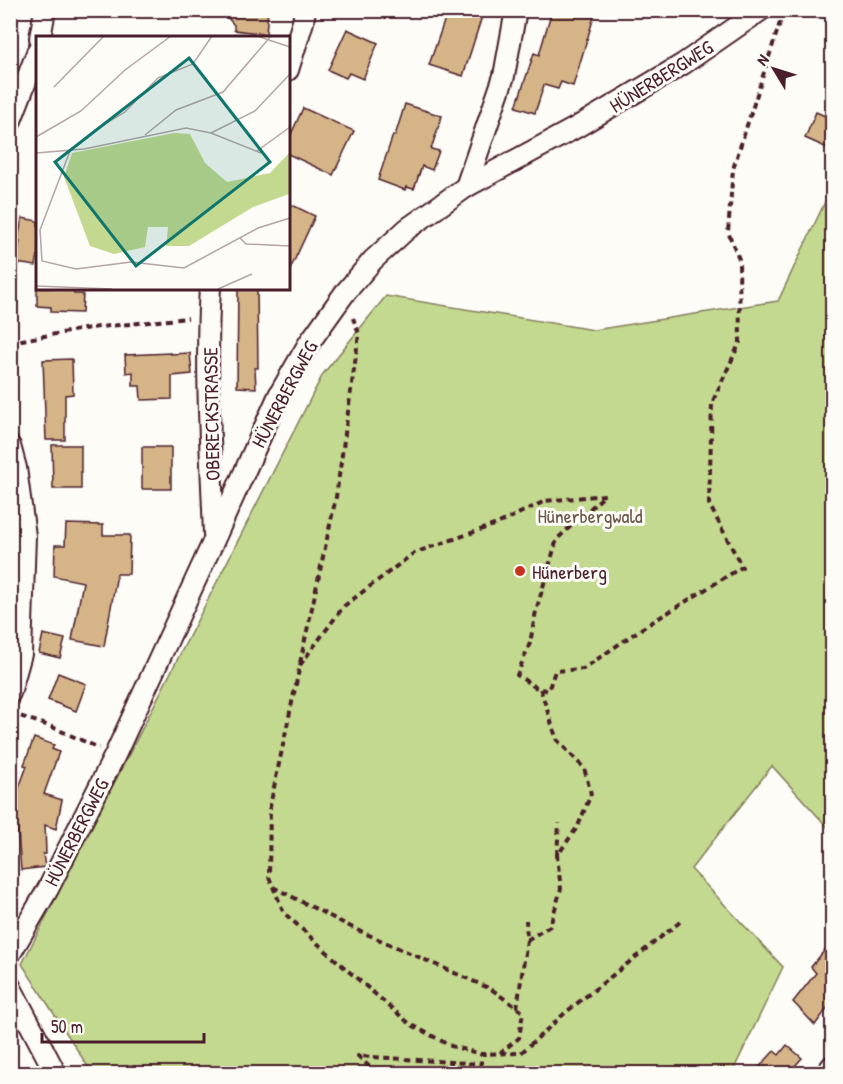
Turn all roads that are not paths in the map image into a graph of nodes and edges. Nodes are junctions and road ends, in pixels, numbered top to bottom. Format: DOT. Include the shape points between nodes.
graph roads {
  1 [pos="45,10"];
  2 [pos="304,10"];
  3 [pos="516,10"];
  4 [pos="761,10"];
  5 [pos="738,19"];
  6 [pos="40,36"];
  7 [pos="36,55"];
  8 [pos="290,64"];
  9 [pos="10,123"];
  10 [pos="466,187"];
  11 [pos="210,290"];
  12 [pos="10,447"];
  13 [pos="214,540"];
  14 [pos="10,693"];
  15 [pos="10,954"];
  16 [pos="10,986"];
  17 [pos="832,1066"];
  18 [pos="56,1074"];
  19 [pos="826,1074"];
  1 -- 6 [label="street"];
  2 -- 8 [label="street"];
  3 -- 10 [label="street" via="504,76"];
  4 -- 5 [label="street, HÜNERBERGWEG"];
  5 -- 10 [label="street, HÜNERBERGWEG" via="683,64"];
  7 -- 9 [label="street"];
  10 -- 13 [label="street, HÜNERBERGWEG" via="373,260 309,343 279,395"];
  11 -- 13 [label="street, OBERECKSTRASSE"];
  12 -- 14 [label="street" via="25,536 21,654"];
  13 -- 15 [label="street, HÜNERBERGWEG" via="115,755 48,889"];
  16 -- 18 [label="street"];
  17 -- 19 [label="street"];
}
